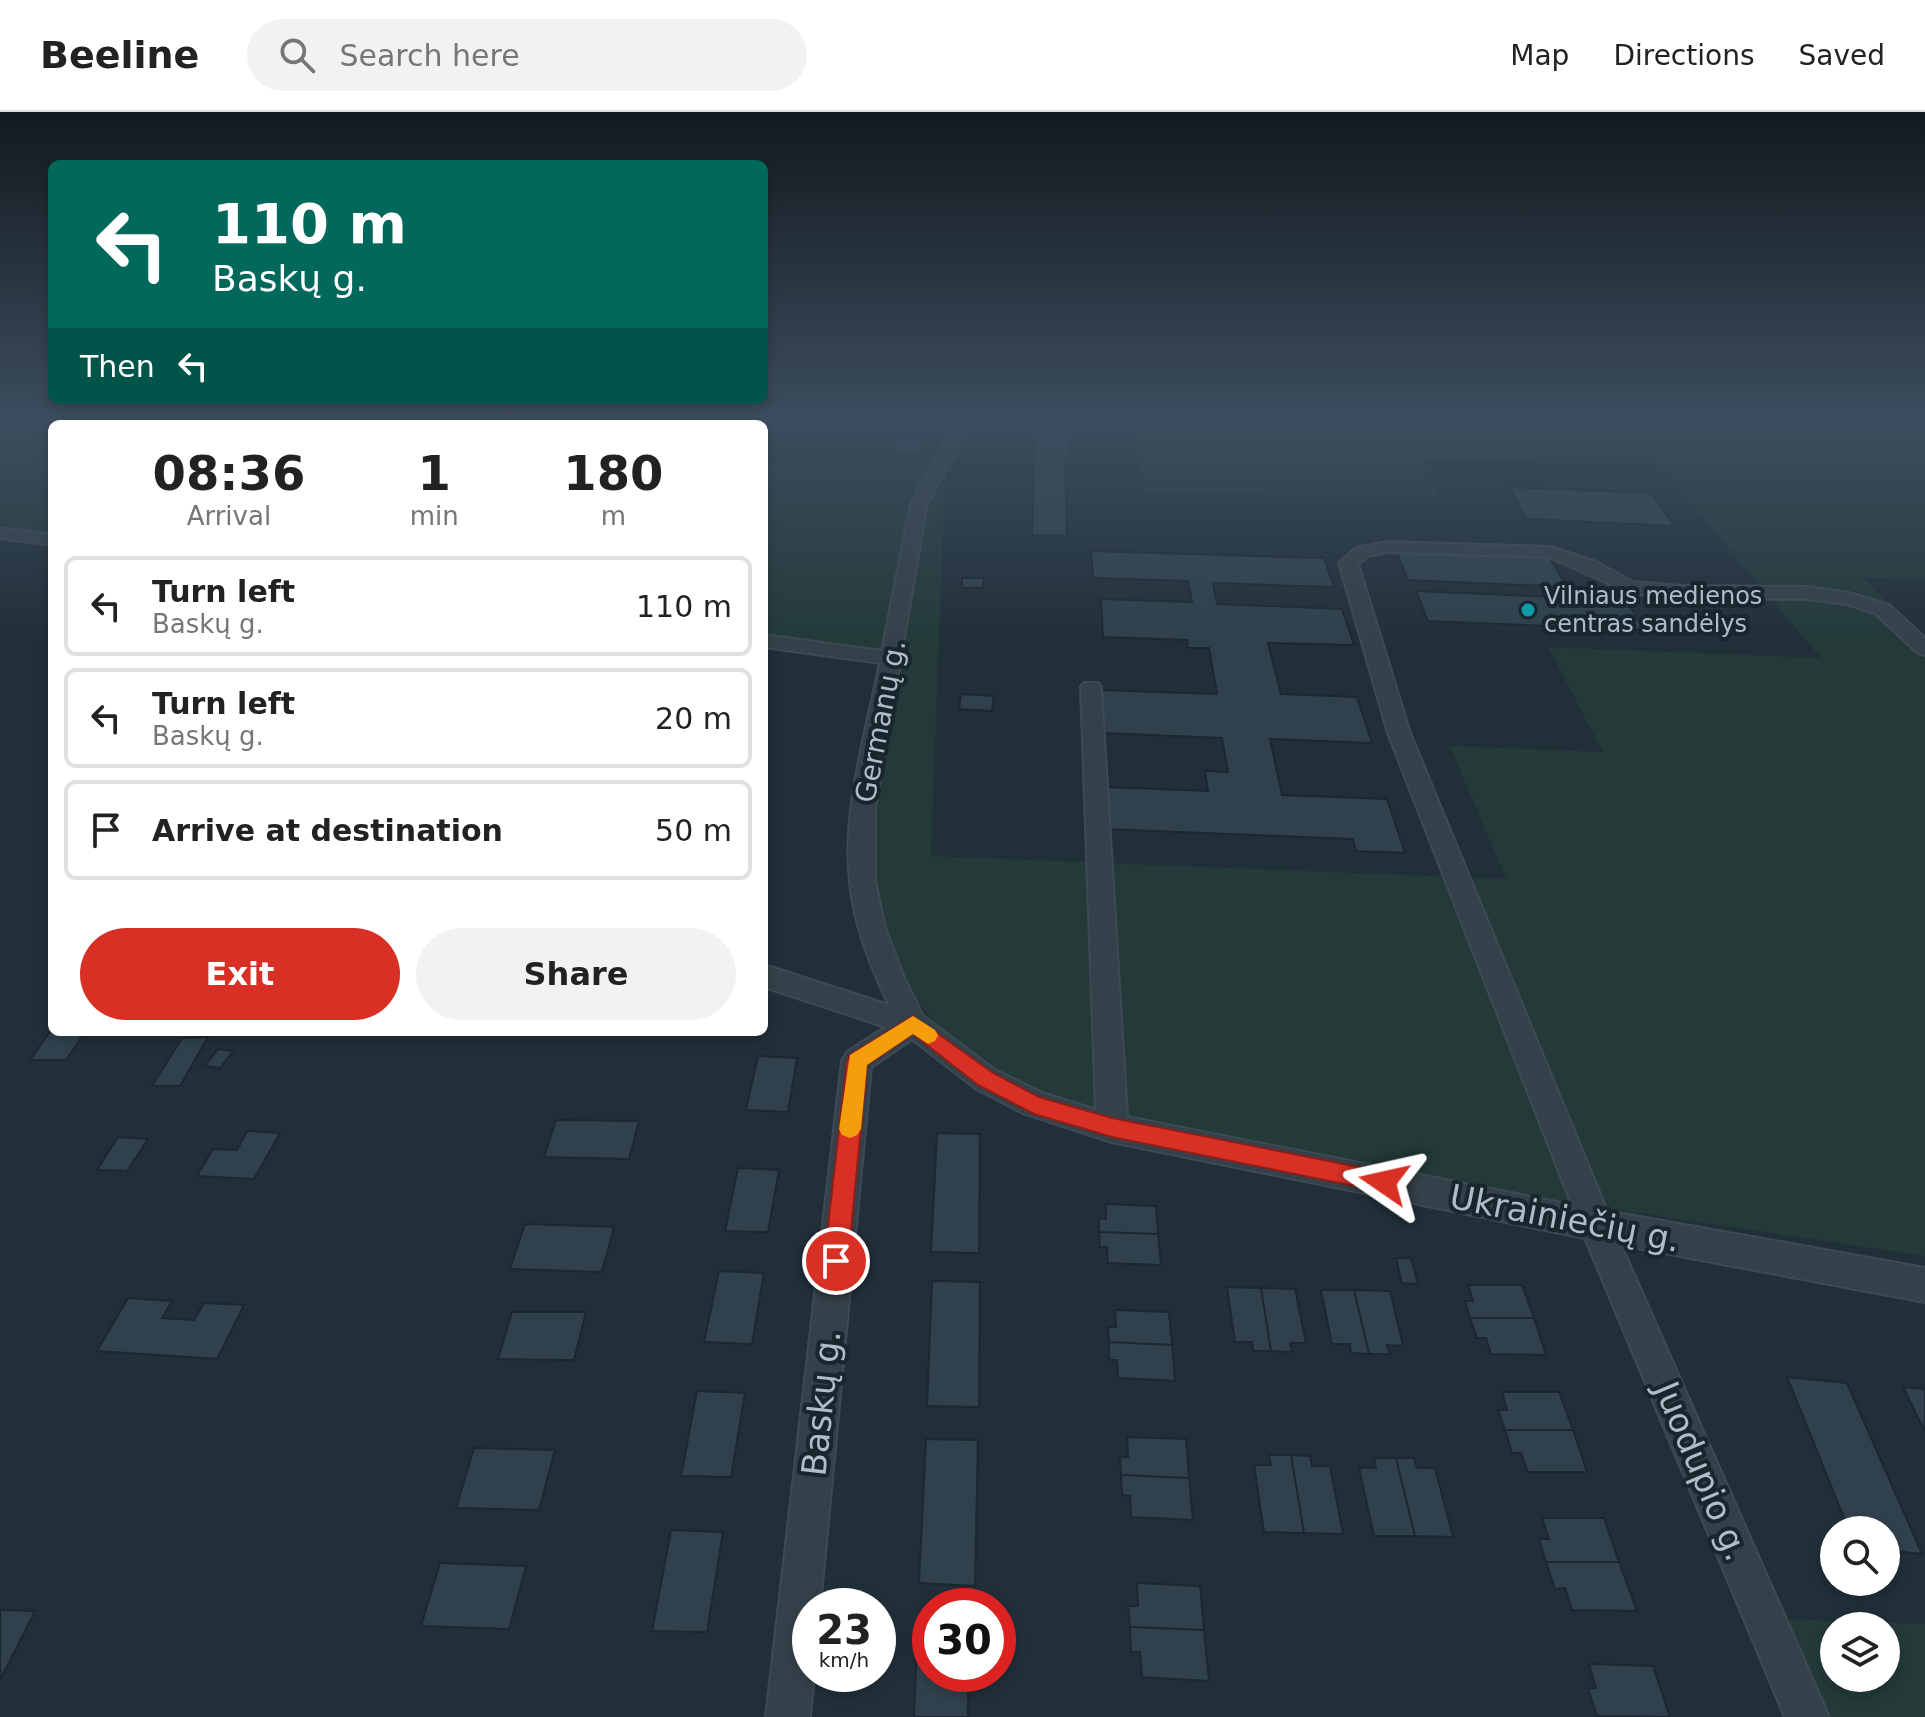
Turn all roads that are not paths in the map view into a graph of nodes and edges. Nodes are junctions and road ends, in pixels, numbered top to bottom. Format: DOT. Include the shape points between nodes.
graph roads {
  1 [pos="924,494"];
  2 [pos="0,533"];
  3 [pos="48,539"];
  4 [pos="768,642"];
  5 [pos="1925,649"];
  6 [pos="891,658"];
  7 [pos="1091,687"];
  8 [pos="768,977"];
  9 [pos="913,1024"];
  10 [pos="1112,1128"];
  11 [pos="1596,1225"];
  12 [pos="1925,1285"];
  13 [pos="788,1717"];
  14 [pos="1807,1717"];
  1 -- 6 [label="street, Germanų g."];
  2 -- 3 [label="street"];
  4 -- 6 [label="street"];
  5 -- 11 [label="street, Juodupio g." via="1882,609 1808,593 1630,587 1551,552 1387,547 1362,552 1348,563 1399,733"];
  6 -- 9 [label="street, Germanų g." via="863,808 862,881 872,928"];
  7 -- 10 [label="street"];
  8 -- 9 [label="street, Ukrainiečių g."];
  9 -- 10 [label="street, Ukrainiečių g." via="985,1079 1034,1104"];
  9 -- 13 [label="street, Baskų g." via="857,1061"];
  10 -- 11 [label="street, Ukrainiečių g."];
  11 -- 12 [label="street, Ukrainiečių g."];
  11 -- 14 [label="street, Juodupio g."];
}
